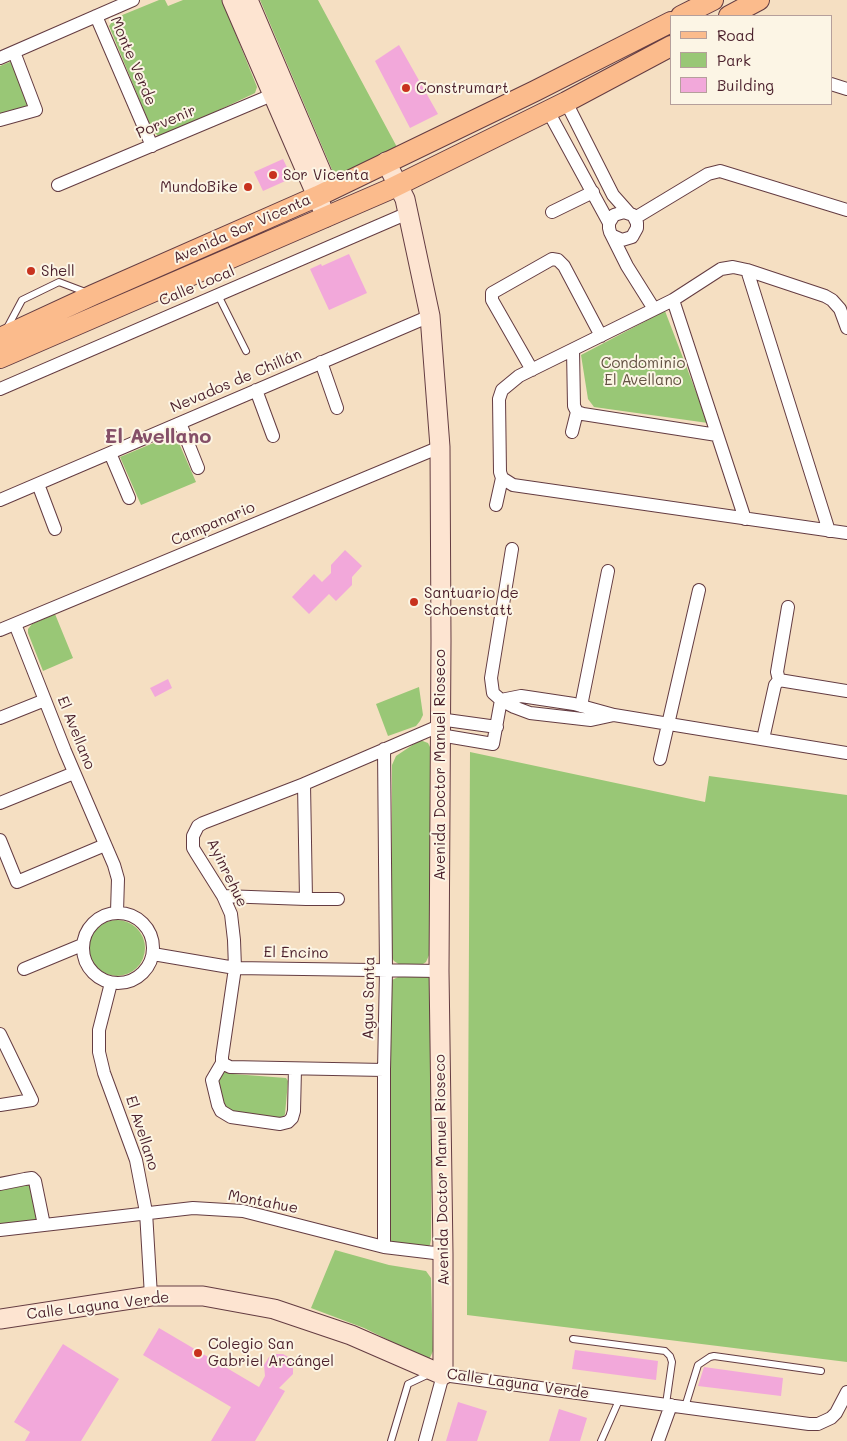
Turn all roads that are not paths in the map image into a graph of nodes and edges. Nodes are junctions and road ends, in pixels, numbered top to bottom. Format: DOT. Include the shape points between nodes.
graph roads {
  1 [pos="134,0"];
  2 [pos="232,0"];
  3 [pos="248,0"];
  4 [pos="713,0"];
  5 [pos="731,0"];
  6 [pos="759,0"];
  7 [pos="683,15"];
  8 [pos="727,15"];
  9 [pos="729,15"];
  10 [pos="748,15"];
  11 [pos="96,16"];
  12 [pos="670,22"];
  13 [pos="670,47"];
  14 [pos="14,52"];
  15 [pos="0,58"];
  16 [pos="563,76"];
  17 [pos="832,84"];
  18 [pos="847,89"];
  19 [pos="280,92"];
  20 [pos="566,102"];
  21 [pos="548,111"];
  22 [pos="0,120"];
  23 [pos="152,146"];
  24 [pos="386,162"];
  25 [pos="398,184"];
  26 [pos="58,186"];
  27 [pos="593,192"];
  28 [pos="323,193"];
  29 [pos="847,210"];
  30 [pos="552,212"];
  31 [pos="408,214"];
  32 [pos="632,216"];
  33 [pos="326,217"];
  34 [pos="609,223"];
  35 [pos="613,236"];
  36 [pos="632,237"];
  37 [pos="627,266"];
  38 [pos="747,270"];
  39 [pos="218,295"];
  40 [pos="673,300"];
  41 [pos="654,309"];
  42 [pos="430,316"];
  43 [pos="847,328"];
  44 [pos="601,336"];
  45 [pos="1,338"];
  46 [pos="573,350"];
  47 [pos="246,351"];
  48 [pos="0,358"];
  49 [pos="321,362"];
  50 [pos="532,370"];
  51 [pos="0,389"];
  52 [pos="256,390"];
  53 [pos="337,408"];
  54 [pos="577,412"];
  55 [pos="180,423"];
  56 [pos="572,432"];
  57 [pos="717,435"];
  58 [pos="273,436"];
  59 [pos="440,447"];
  60 [pos="110,453"];
  61 [pos="198,468"];
  62 [pos="502,478"];
  63 [pos="38,484"];
  64 [pos="129,498"];
  65 [pos="0,500"];
  66 [pos="496,505"];
  67 [pos="745,519"];
  68 [pos="55,530"];
  69 [pos="829,531"];
  70 [pos="847,533"];
  71 [pos="512,549"];
  72 [pos="608,571"];
  73 [pos="700,590"];
  74 [pos="788,607"];
  75 [pos="15,624"];
  76 [pos="0,630"];
  77 [pos="779,680"];
  78 [pos="847,691"];
  79 [pos="45,700"];
  80 [pos="501,700"];
  81 [pos="581,706"];
  82 [pos="614,715"];
  83 [pos="0,718"];
  84 [pos="669,724"];
  85 [pos="439,727"];
  86 [pos="763,739"];
  87 [pos="384,749"];
  88 [pos="847,753"];
  89 [pos="660,759"];
  90 [pos="74,773"];
  91 [pos="304,784"];
  92 [pos="0,803"];
  93 [pos="0,840"];
  94 [pos="105,845"];
  95 [pos="223,896"];
  96 [pos="306,899"];
  97 [pos="338,900"];
  98 [pos="117,912"];
  99 [pos="82,945"];
  100 [pos="153,954"];
  101 [pos="235,968"];
  102 [pos="24,969"];
  103 [pos="386,971"];
  104 [pos="439,971"];
  105 [pos="111,983"];
  106 [pos="0,1034"];
  107 [pos="222,1063"];
  108 [pos="295,1069"];
  109 [pos="384,1070"];
  110 [pos="0,1105"];
  111 [pos="0,1184"];
  112 [pos="146,1212"];
  113 [pos="44,1225"];
  114 [pos="0,1230"];
  115 [pos="384,1247"];
  116 [pos="443,1254"];
  117 [pos="151,1296"];
  118 [pos="0,1319"];
  119 [pos="573,1339"];
  120 [pos="435,1371"];
  121 [pos="821,1371"];
  122 [pos="847,1392"];
  123 [pos="620,1398"];
  124 [pos="668,1405"];
  125 [pos="685,1407"];
  126 [pos="391,1441"];
  127 [pos="425,1441"];
  128 [pos="601,1441"];
  129 [pos="658,1441"];
  1 -- 11 [label="street"];
  2 -- 19 [label="street"];
  3 -- 19 [label="street"];
  4 -- 7 [label="main road"];
  5 -- 8 [label="main road"];
  6 -- 9 [label="main road"];
  6 -- 10 [label="main road"];
  11 -- 14 [label="street"];
  11 -- 23 [label="street, Monte Verde"];
  12 -- 16 [label="main road, Avenida Sor Vicenta"];
  13 -- 20 [label="main road, Avenida Sor Vicenta"];
  14 -- 15 [label="street"];
  14 -- 22 [label="street" via="36,110"];
  16 -- 21 [label="main road" via="550,96"];
  16 -- 24 [label="main road, Avenida Sor Vicenta"];
  17 -- 18 [label="street"];
  19 -- 23 [label="street, Porvenir"];
  19 -- 28 [label="street"];
  20 -- 21 [label="main road, Avenida Sor Vicenta"];
  20 -- 32 [label="street" via="613,195"];
  21 -- 25 [label="main road, Avenida Sor Vicenta"];
  21 -- 27 [label="street"];
  23 -- 26 [label="street, Porvenir"];
  24 -- 25 [label="street, Avenida Doctor Manuel Rioseco"];
  24 -- 28 [label="main road, Avenida Sor Vicenta"];
  25 -- 31 [label="street, Avenida Doctor Manuel Rioseco"];
  25 -- 33 [label="main road, Avenida Sor Vicenta"];
  27 -- 30 [label="street"];
  27 -- 34 [label="street"];
  28 -- 33 [label="main road" via="330,202"];
  28 -- 45 [label="main road, Avenida Sor Vicenta"];
  29 -- 32 [label="street" via="720,171 708,174"];
  31 -- 39 [label="street, Calle Local"];
  31 -- 42 [label="street, Avenida Doctor Manuel Rioseco"];
  32 -- 34 [label="street" via="619,212"];
  32 -- 36 [label="street" via="637,228"];
  33 -- 48 [label="main road, Avenida Sor Vicenta"];
  34 -- 35 [label="street"];
  35 -- 36 [label="street" via="622,240"];
  35 -- 37 [label="street"];
  36 -- 37 [label="street"];
  37 -- 41 [label="street"];
  38 -- 40 [label="street" via="721,269"];
  38 -- 43 [label="street" via="832,300 840,309"];
  38 -- 69 [label="street"];
  39 -- 47 [label="lane"];
  39 -- 51 [label="street, Calle Local"];
  40 -- 41 [label="street"];
  40 -- 57 [label="street"];
  41 -- 44 [label="street"];
  42 -- 49 [label="street, Nevados de Chillán"];
  42 -- 59 [label="street, Avenida Doctor Manuel Rioseco"];
  44 -- 46 [label="street"];
  44 -- 50 [label="street" via="564,266 552,259 492,293 492,300"];
  46 -- 50 [label="street"];
  46 -- 54 [label="street" via="574,406"];
  49 -- 52 [label="street, Nevados de Chillán"];
  49 -- 53 [label="street"];
  50 -- 62 [label="street" via="510,382 498,400"];
  52 -- 55 [label="street, Nevados de Chillán"];
  52 -- 58 [label="street"];
  54 -- 56 [label="street"];
  54 -- 57 [label="street"];
  55 -- 60 [label="street, Nevados de Chillán"];
  55 -- 61 [label="street"];
  57 -- 67 [label="street"];
  59 -- 75 [label="street, Campanario"];
  59 -- 85 [label="street, Avenida Doctor Manuel Rioseco"];
  60 -- 63 [label="street, Nevados de Chillán"];
  60 -- 64 [label="street"];
  62 -- 66 [label="street"];
  62 -- 67 [label="street" via="513,485"];
  63 -- 65 [label="street, Nevados de Chillán"];
  63 -- 68 [label="street"];
  67 -- 69 [label="street"];
  69 -- 70 [label="street"];
  71 -- 80 [label="street" via="491,678 493,693"];
  72 -- 81 [label="street"];
  73 -- 84 [label="street"];
  74 -- 77 [label="street" via="776,672"];
  75 -- 76 [label="street, Campanario"];
  75 -- 79 [label="street, El Avellano"];
  77 -- 78 [label="street"];
  77 -- 86 [label="street" via="774,685"];
  79 -- 83 [label="street"];
  79 -- 90 [label="street, El Avellano"];
  80 -- 81 [label="street" via="521,696"];
  80 -- 82 [label="street" via="530,713 591,720"];
  80 -- 85 [label="street" via="493,744"];
  81 -- 82 [label="street"];
  82 -- 84 [label="street"];
  84 -- 86 [label="street"];
  84 -- 89 [label="street"];
  85 -- 87 [label="street, Ayinrehue"];
  85 -- 104 [label="street, Avenida Doctor Manuel Rioseco"];
  86 -- 88 [label="street"];
  87 -- 91 [label="street, Ayinrehue"];
  87 -- 103 [label="street, Agua Santa"];
  90 -- 92 [label="street"];
  90 -- 94 [label="street, El Avellano"];
  91 -- 95 [label="street, Ayinrehue" via="198,826 193,836 193,848"];
  91 -- 96 [label="street"];
  93 -- 94 [label="street" via="17,882"];
  94 -- 98 [label="street, El Avellano" via="118,879"];
  95 -- 96 [label="street"];
  95 -- 101 [label="street, Ayinrehue" via="231,914"];
  96 -- 97 [label="street"];
  98 -- 99 [label="street" via="99,917 90,925"];
  98 -- 100 [label="street" via="143,922 151,937"];
  99 -- 102 [label="street"];
  99 -- 105 [label="street" via="90,971"];
  100 -- 101 [label="street, El Encino"];
  100 -- 105 [label="street" via="146,969 134,980"];
  101 -- 103 [label="street, El Encino"];
  101 -- 107 [label="street, Ayinrehue"];
  103 -- 104 [label="street, El Encino"];
  103 -- 109 [label="street, Agua Santa"];
  104 -- 116 [label="street, Avenida Doctor Manuel Rioseco"];
  105 -- 112 [label="street, El Avellano" via="99,1030 99,1052 136,1160"];
  106 -- 110 [label="street" via="32,1100"];
  107 -- 108 [label="street" via="230,1067"];
  107 -- 108 [label="street, Ayinrehue" via="212,1080 221,1111 231,1117 280,1124 288,1122 294,1111"];
  108 -- 109 [label="street"];
  109 -- 115 [label="street, Agua Santa"];
  111 -- 113 [label="street" via="32,1178"];
  112 -- 113 [label="street, Montahue"];
  112 -- 115 [label="street, Montahue" via="193,1208 243,1211"];
  112 -- 117 [label="street, El Avellano"];
  113 -- 114 [label="street, Montahue"];
  115 -- 116 [label="street, Montahue"];
  116 -- 120 [label="street, Avenida Doctor Manuel Rioseco"];
  117 -- 118 [label="street, Calle Laguna Verde"];
  117 -- 120 [label="street, Calle Laguna Verde" via="203,1296 274,1309 351,1335"];
  119 -- 124 [label="lane" via="665,1351 672,1362"];
  120 -- 123 [label="street, Calle Laguna Verde"];
  120 -- 126 [label="lane" via="408,1384"];
  120 -- 127 [label="street"];
  121 -- 125 [label="lane" via="710,1357 698,1365"];
  122 -- 125 [label="street, Calle Laguna Verde" via="836,1413 818,1424"];
  123 -- 124 [label="street, Calle Laguna Verde"];
  123 -- 128 [label="lane"];
  124 -- 125 [label="street, Calle Laguna Verde"];
  124 -- 129 [label="street"];
}
